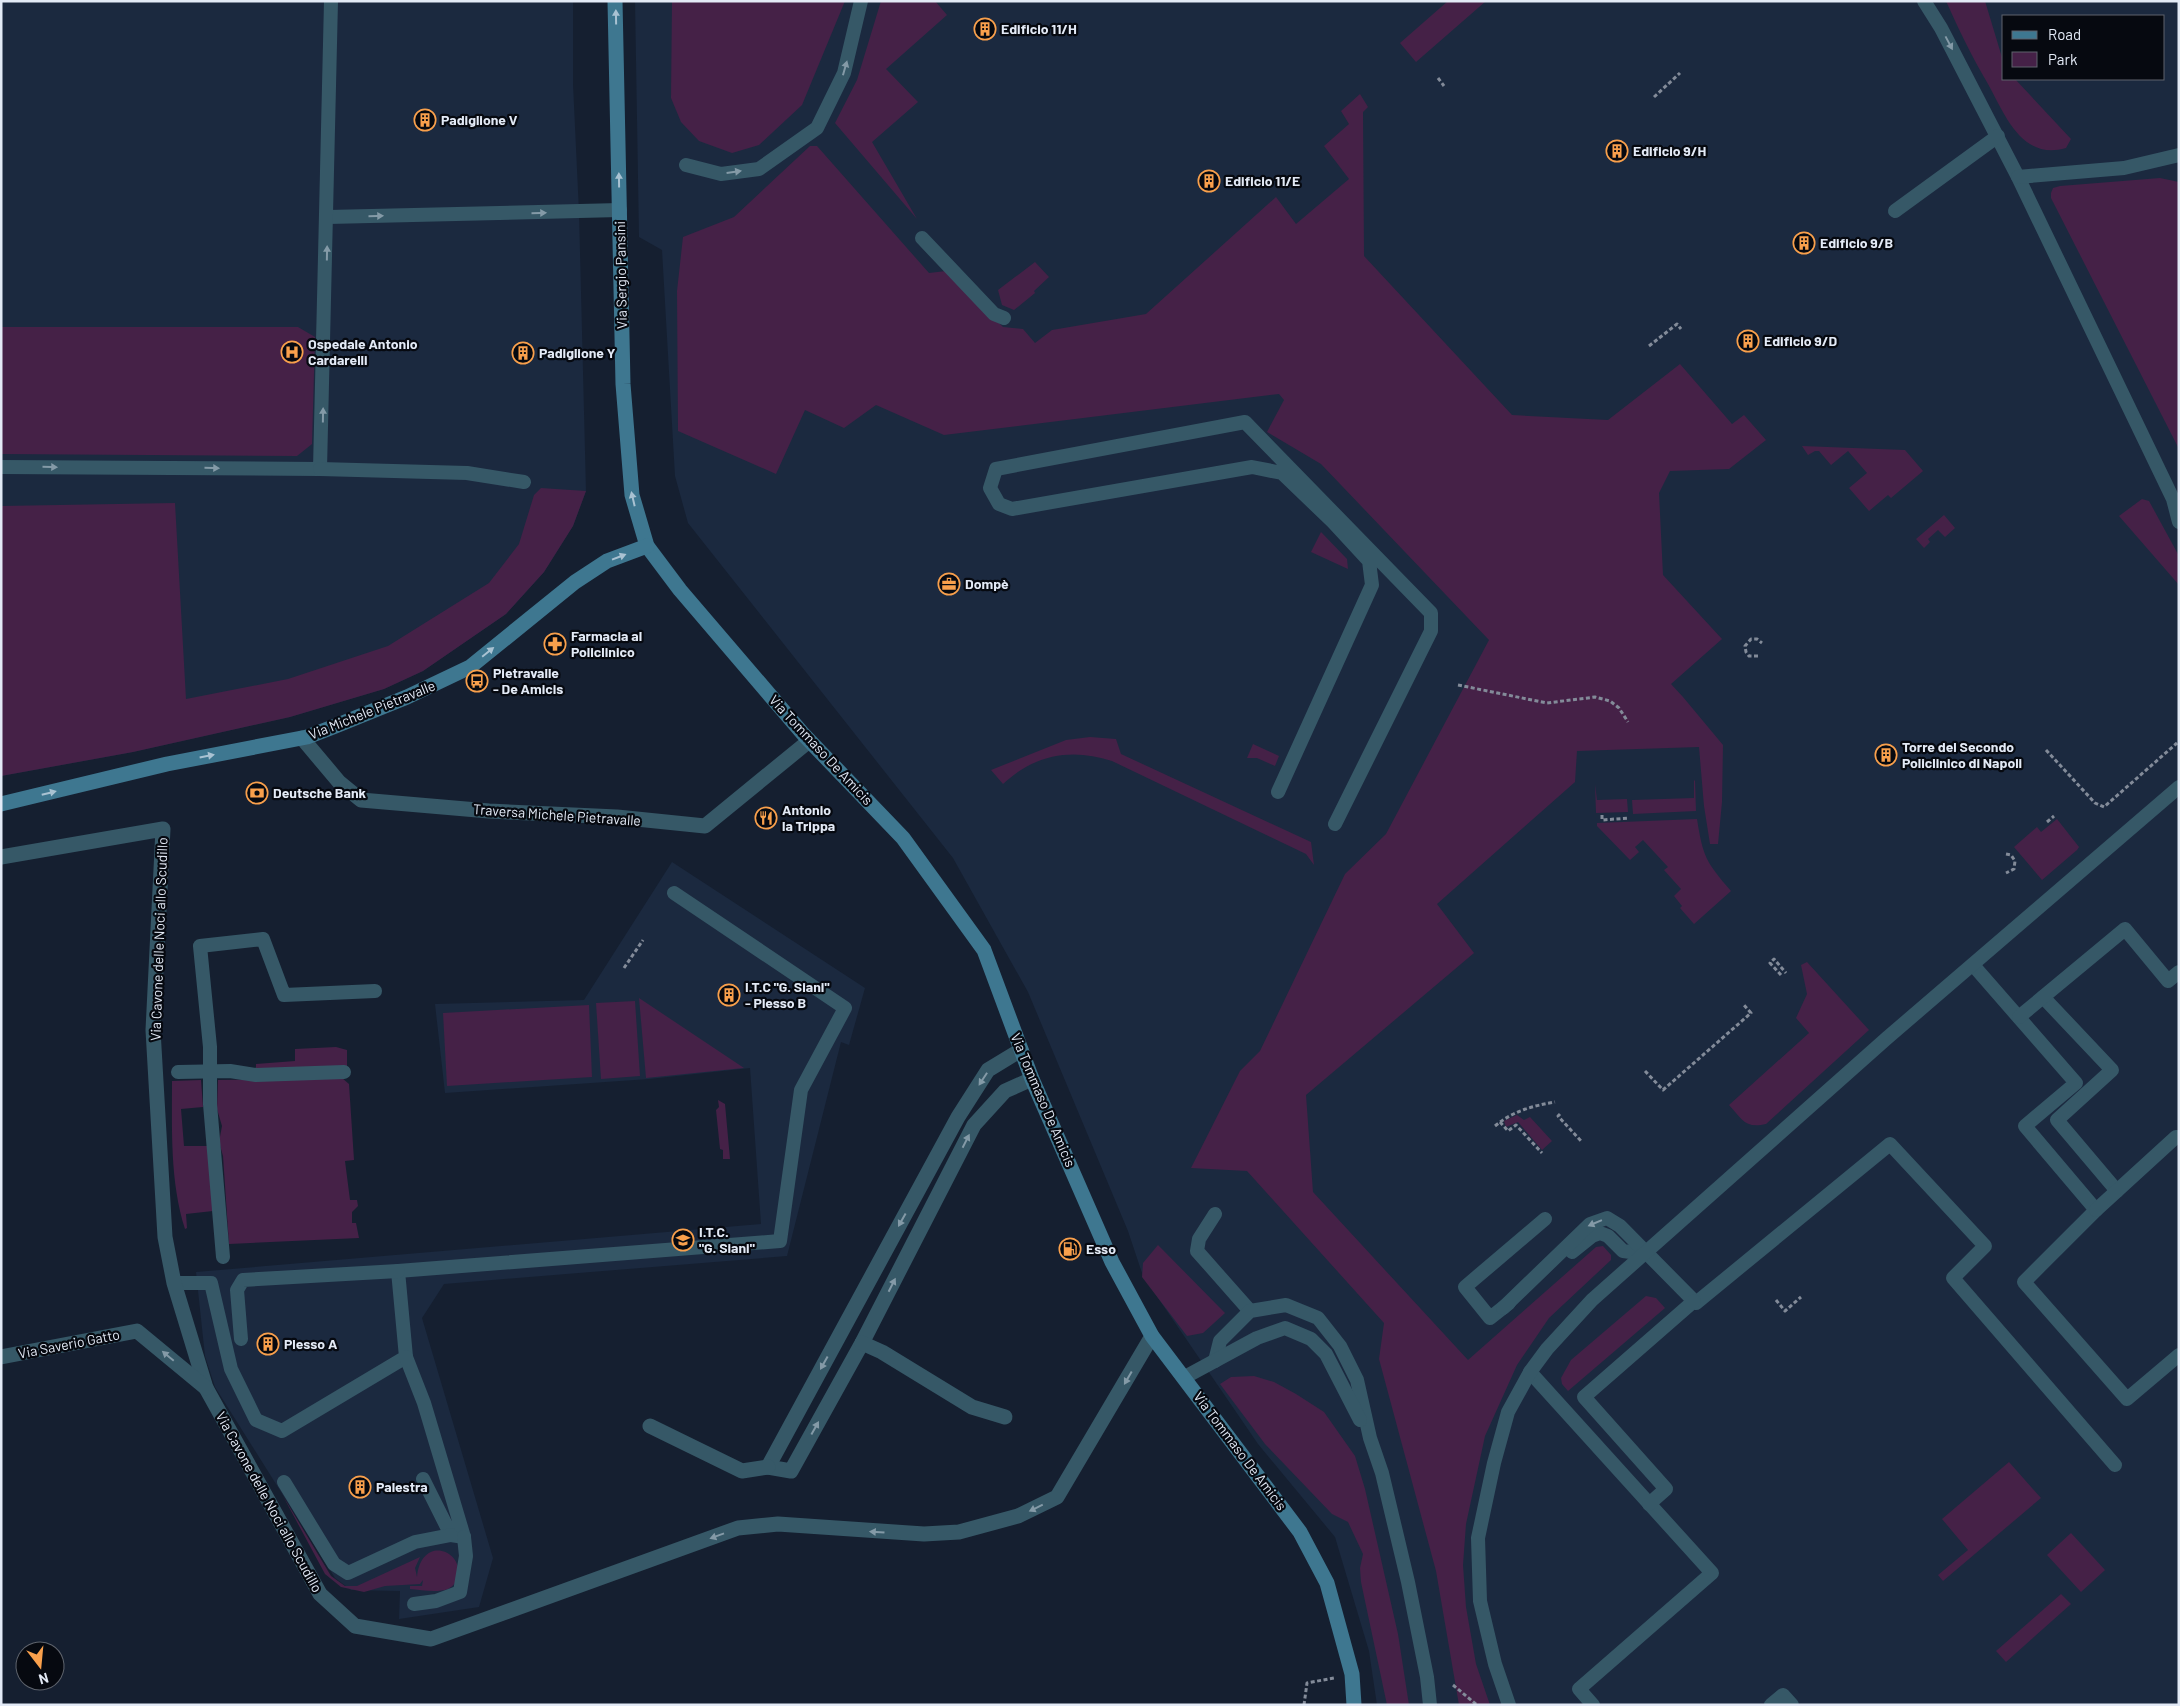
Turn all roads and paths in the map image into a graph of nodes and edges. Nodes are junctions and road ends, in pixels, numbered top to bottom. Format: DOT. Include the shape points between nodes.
graph roads {
  1 [pos="332,1"];
  2 [pos="615,1"];
  3 [pos="861,1"];
  4 [pos="1924,1"];
  5 [pos="1680,73"];
  6 [pos="1438,78"];
  7 [pos="1444,86"];
  8 [pos="1654,97"];
  9 [pos="1998,136"];
  10 [pos="2179,155"];
  11 [pos="686,165"];
  12 [pos="2018,176"];
  13 [pos="620,210"];
  14 [pos="1895,211"];
  15 [pos="328,217"];
  16 [pos="922,238"];
  17 [pos="1004,318"];
  18 [pos="1681,329"];
  19 [pos="1649,346"];
  20 [pos="1,467"];
  21 [pos="320,469"];
  22 [pos="524,482"];
  23 [pos="2176,503"];
  24 [pos="2179,522"];
  25 [pos="647,546"];
  26 [pos="1762,643"];
  27 [pos="1758,656"];
  28 [pos="1458,684"];
  29 [pos="1628,722"];
  30 [pos="304,738"];
  31 [pos="806,738"];
  32 [pos="2177,743"];
  33 [pos="2046,750"];
  34 [pos="2179,787"];
  35 [pos="1278,792"];
  36 [pos="1,804"];
  37 [pos="1602,815"];
  38 [pos="2054,816"];
  39 [pos="1629,818"];
  40 [pos="2047,822"];
  41 [pos="1335,824"];
  42 [pos="2006,854"];
  43 [pos="1,857"];
  44 [pos="2006,874"];
  45 [pos="674,893"];
  46 [pos="643,940"];
  47 [pos="1973,965"];
  48 [pos="624,968"];
  49 [pos="2179,972"];
  50 [pos="1786,973"];
  51 [pos="1781,975"];
  52 [pos="375,991"];
  53 [pos="2043,997"];
  54 [pos="1744,1005"];
  55 [pos="2019,1017"];
  56 [pos="1021,1050"];
  57 [pos="210,1070"];
  58 [pos="1645,1070"];
  59 [pos="178,1072"];
  60 [pos="344,1072"];
  61 [pos="1032,1079"];
  62 [pos="1554,1102"];
  63 [pos="1560,1114"];
  64 [pos="1500,1122"];
  65 [pos="1495,1126"];
  66 [pos="2176,1137"];
  67 [pos="1581,1141"];
  68 [pos="1542,1153"];
  69 [pos="2117,1191"];
  70 [pos="2096,1210"];
  71 [pos="1215,1214"];
  72 [pos="1545,1219"];
  73 [pos="1623,1251"];
  74 [pos="1646,1254"];
  75 [pos="223,1257"];
  76 [pos="398,1271"];
  77 [pos="1626,1271"];
  78 [pos="174,1283"];
  79 [pos="1801,1297"];
  80 [pos="1776,1300"];
  81 [pos="1694,1301"];
  82 [pos="1503,1308"];
  83 [pos="1250,1311"];
  84 [pos="1152,1336"];
  85 [pos="241,1339"];
  86 [pos="862,1343"];
  87 [pos="2179,1355"];
  88 [pos="1,1357"];
  89 [pos="406,1357"];
  90 [pos="1215,1361"];
  91 [pos="1530,1372"];
  92 [pos="1185,1377"];
  93 [pos="206,1388"];
  94 [pos="1005,1417"];
  95 [pos="650,1426"];
  96 [pos="1370,1438"];
  97 [pos="2115,1465"];
  98 [pos="768,1467"];
  99 [pos="423,1480"];
  100 [pos="284,1482"];
  101 [pos="1649,1504"];
  102 [pos="458,1536"];
  103 [pos="414,1604"];
  104 [pos="1352,1674"];
  105 [pos="1453,1685"];
  106 [pos="1304,1705"];
  107 [pos="1354,1705"];
  108 [pos="1430,1705"];
  109 [pos="1477,1705"];
  110 [pos="1509,1705"];
  111 [pos="1593,1705"];
  112 [pos="1771,1705"];
  113 [pos="1792,1705"];
  1 -- 15 [label="lane"];
  13 -- 2 [label="main road, Via Sergio Pansini, one-way"];
  11 -- 3 [label="lane, one-way" via="721,174 759,169 817,128 844,73"];
  4 -- 9 [label="lane, one-way"];
  5 -- 8 [label="path"];
  6 -- 7 [label="path"];
  9 -- 12 [label="lane"];
  9 -- 14 [label="lane"];
  10 -- 12 [label="lane" via="2124,168"];
  12 -- 23 [label="lane"];
  15 -- 13 [label="lane, one-way"];
  25 -- 13 [label="main road, Via Sergio Pansini, one-way" via="631,486 623,384"];
  21 -- 15 [label="lane, one-way"];
  16 -- 17 [label="lane" via="994,314"];
  18 -- 19 [label="path" via="1677,324"];
  20 -- 21 [label="lane, one-way"];
  21 -- 22 [label="lane" via="467,473"];
  23 -- 24 [label="lane"];
  30 -- 25 [label="main road, Via Michele Pietravalle, one-way" via="407,697 470,667 575,582 607,561"];
  25 -- 31 [label="main road, Via Tommaso De Amicis" via="680,590"];
  26 -- 27 [label="path" via="1757,639 1751,640 1745,646 1750,656"];
  28 -- 29 [label="path" via="1547,703 1595,697 1610,701"];
  30 -- 31 [label="street, Traversa Michele Pietravalle" via="343,781 362,795 703,819"];
  36 -- 30 [label="main road, Via Michele Pietravalle, one-way" via="167,764"];
  31 -- 56 [label="main road, Via Tommaso De Amicis" via="903,838 984,950"];
  32 -- 33 [label="path" via="2104,807 2095,803"];
  34 -- 47 [label="lane"];
  35 -- 41 [label="lane" via="1372,585 1370,561 1282,473 1252,467 1012,509 999,504 990,488 996,469 1245,422 1431,613 1431,631"];
  37 -- 39 [label="path" via="1602,820"];
  38 -- 40 [label="path"];
  42 -- 44 [label="path" via="2015,861 2014,869"];
  43 -- 78 [label="street, Via Cavone delle Noci allo Scudillo" via="163,829 153,1030 165,1236"];
  45 -- 76 [label="lane" via="845,1008 800,1090 780,1241"];
  46 -- 48 [label="path"];
  47 -- 55 [label="lane"];
  47 -- 74 [label="lane"];
  49 -- 53 [label="lane" via="2168,981 2125,929"];
  50 -- 51 [label="path" via="1774,959 1770,963"];
  52 -- 57 [label="lane" via="284,996 263,939 200,946"];
  53 -- 55 [label="lane"];
  53 -- 69 [label="lane" via="2112,1070 2056,1120"];
  54 -- 58 [label="path" via="1751,1013 1663,1090"];
  55 -- 70 [label="lane" via="2076,1083 2025,1126"];
  56 -- 61 [label="main road, Via Tommaso De Amicis"];
  56 -- 98 [label="street, one-way" via="988,1070 958,1117"];
  57 -- 59 [label="lane"];
  57 -- 60 [label="lane" via="256,1075"];
  57 -- 75 [label="lane"];
  61 -- 84 [label="main road, Via Tommaso De Amicis" via="1112,1262"];
  86 -- 61 [label="street, one-way" via="974,1125 1005,1091"];
  62 -- 64 [label="path" via="1529,1107"];
  63 -- 67 [label="path" via="1558,1116"];
  64 -- 65 [label="path"];
  64 -- 68 [label="path" via="1508,1131 1516,1125"];
  66 -- 69 [label="lane"];
  69 -- 70 [label="lane"];
  70 -- 87 [label="lane" via="2024,1282 2127,1399"];
  71 -- 83 [label="lane" via="1199,1239 1197,1251"];
  72 -- 82 [label="lane" via="1465,1288 1490,1318"];
  73 -- 74 [label="lane"];
  73 -- 77 [label="lane"];
  73 -- 82 [label="lane" via="1608,1236 1600,1233 1592,1236"];
  74 -- 77 [label="lane"];
  74 -- 81 [label="lane"];
  74 -- 82 [label="lane, one-way" via="1620,1226 1607,1218 1590,1224"];
  76 -- 85 [label="lane" via="242,1280 237,1290"];
  76 -- 89 [label="lane"];
  77 -- 91 [label="lane" via="1592,1300"];
  78 -- 89 [label="lane" via="211,1283 230,1369 256,1420 282,1431"];
  78 -- 93 [label="street, Via Cavone delle Noci allo Scudillo"];
  79 -- 80 [label="path" via="1785,1311"];
  81 -- 97 [label="lane" via="1696,1303 1890,1144 1985,1246 1953,1278"];
  81 -- 101 [label="lane" via="1584,1397 1666,1490"];
  83 -- 90 [label="lane" via="1220,1341"];
  83 -- 96 [label="lane" via="1286,1305 1318,1318 1340,1346 1357,1380"];
  84 -- 92 [label="main road, Via Tommaso De Amicis"];
  84 -- 93 [label="street, Via Cavone delle Noci allo Scudillo, one-way" via="1057,1498 1018,1516 958,1532 924,1534 778,1524 738,1528 431,1638 355,1626 320,1594"];
  86 -- 94 [label="street" via="972,1407"];
  98 -- 86 [label="street, one-way" via="791,1470"];
  93 -- 88 [label="street, Via Saverio Gatto, one-way" via="137,1331"];
  89 -- 102 [label="lane" via="424,1403"];
  90 -- 92 [label="lane"];
  90 -- 96 [label="lane" via="1257,1338 1285,1328 1311,1339 1326,1354"];
  91 -- 101 [label="lane"];
  91 -- 110 [label="lane" via="1508,1412 1478,1538 1480,1601"];
  92 -- 104 [label="main road, Via Tommaso De Amicis" via="1300,1532 1326,1583"];
  95 -- 98 [label="street" via="742,1471"];
  96 -- 108 [label="lane" via="1382,1473 1408,1582"];
  99 -- 102 [label="lane"];
  100 -- 102 [label="lane" via="334,1564 348,1574 415,1542"];
  101 -- 111 [label="lane" via="1712,1573 1579,1689"];
  102 -- 103 [label="lane" via="466,1556 460,1592 436,1602"];
  104 -- 106 [label="path" via="1307,1683"];
  104 -- 107 [label="main road, Via Tommaso De Amicis"];
  105 -- 109 [label="path"];
  112 -- 113 [label="lane" via="1783,1695"];
}
